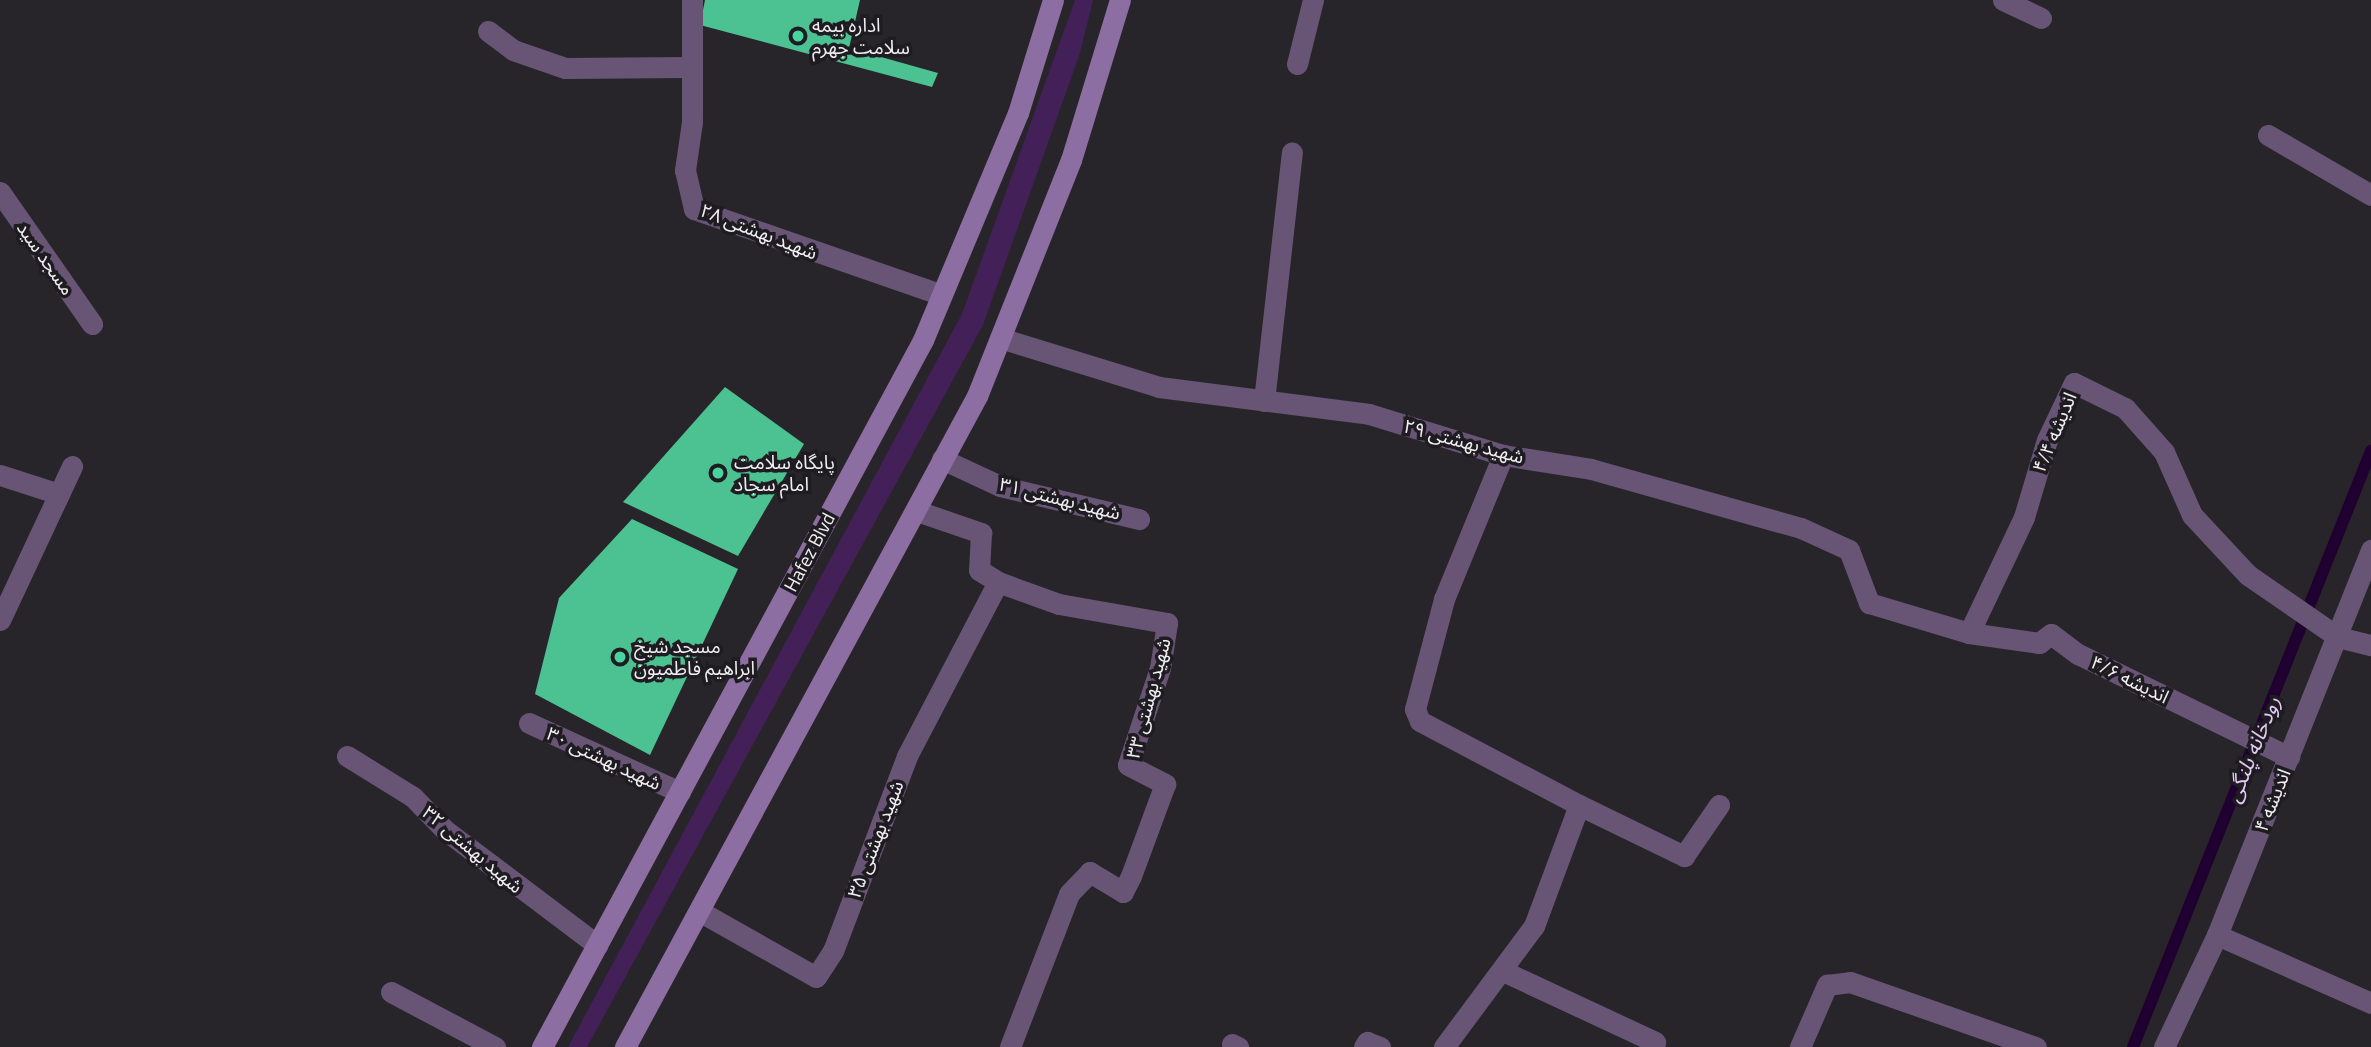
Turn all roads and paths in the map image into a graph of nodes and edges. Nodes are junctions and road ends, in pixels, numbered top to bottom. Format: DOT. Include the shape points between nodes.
graph roads {
  1 [pos="692,0"];
  2 [pos="1053,0"];
  3 [pos="1120,0"];
  4 [pos="1313,0"];
  5 [pos="2003,0"];
  6 [pos="2041,18"];
  7 [pos="488,31"];
  8 [pos="1297,64"];
  9 [pos="687,67"];
  10 [pos="2268,135"];
  11 [pos="1292,153"];
  12 [pos="0,192"];
  13 [pos="2371,195"];
  14 [pos="942,295"];
  15 [pos="92,324"];
  16 [pos="1000,338"];
  17 [pos="1264,401"];
  18 [pos="1503,455"];
  19 [pos="942,459"];
  20 [pos="72,466"];
  21 [pos="0,475"];
  22 [pos="58,494"];
  23 [pos="920,512"];
  24 [pos="1139,519"];
  25 [pos="2371,550"];
  26 [pos="999,582"];
  27 [pos="0,620"];
  28 [pos="1969,633"];
  29 [pos="2338,637"];
  30 [pos="2371,645"];
  31 [pos="529,723"];
  32 [pos="347,756"];
  33 [pos="2289,757"];
  34 [pos="680,792"];
  35 [pos="1719,804"];
  36 [pos="1579,805"];
  37 [pos="699,911"];
  38 [pos="2217,935"];
  39 [pos="597,945"];
  40 [pos="1503,971"];
  41 [pos="391,992"];
  42 [pos="2371,1003"];
  43 [pos="1656,1042"];
  44 [pos="495,1047"];
  45 [pos="542,1047"];
  46 [pos="625,1047"];
  47 [pos="1010,1047"];
  48 [pos="1364,1047"];
  49 [pos="1380,1047"];
  50 [pos="1444,1047"];
  51 [pos="1800,1047"];
  52 [pos="2036,1047"];
  53 [pos="2164,1047"];
  1 -- 9 [label="street, شهید بهشتی ۲۸"];
  2 -- 14 [label="main road, Hafez Blvd" via="1018,113"];
  3 -- 16 [label="main road" via="1071,160"];
  4 -- 8 [label="street"];
  5 -- 6 [label="street"];
  7 -- 9 [label="street" via="513,50 565,68"];
  9 -- 14 [label="street, شهید بهشتی ۲۸" via="692,122 685,170 694,209"];
  10 -- 13 [label="street"];
  11 -- 17 [label="street"];
  12 -- 15 [label="street, مسجد سید"];
  14 -- 34 [label="main road, Hafez Blvd"];
  16 -- 17 [label="street, شهید بهشتی ۲۹" via="1158,387"];
  16 -- 19 [label="main road"];
  17 -- 18 [label="street, شهید بهشتی ۲۹" via="1368,414"];
  18 -- 28 [label="street, شهید بهشتی ۲۹" via="1591,469 1801,528 1849,550 1869,603"];
  18 -- 36 [label="street" via="1444,599 1415,709 1420,721"];
  19 -- 23 [label="main road"];
  19 -- 24 [label="street, شهید بهشتی ۳۱" via="1000,486"];
  20 -- 22 [label="street"];
  21 -- 22 [label="street"];
  22 -- 27 [label="street"];
  23 -- 26 [label="street" via="981,533 979,570"];
  23 -- 37 [label="main road"];
  25 -- 29 [label="street, اندیشه ۴"];
  26 -- 37 [label="street, شهید بهشتی ۳۵" via="907,756 833,951 816,977"];
  26 -- 47 [label="street, شهید بهشتی ۳۳" via="1059,604 1167,623 1160,668 1128,765 1165,784 1131,876 1123,892 1090,872 1069,894"];
  28 -- 29 [label="street, اندیشه ۴/۴" via="2024,517 2047,440 2074,383 2125,408 2164,452 2202,525 2248,575"];
  28 -- 33 [label="street, اندیشه ۴/۶" via="2039,643 2051,634 2078,654"];
  29 -- 30 [label="street"];
  29 -- 33 [label="street, اندیشه ۴"];
  31 -- 34 [label="street, شهید بهشتی ۳۰"];
  32 -- 39 [label="street, شهید بهشتی ۳۲" via="413,797 445,830"];
  33 -- 38 [label="street, اندیشه ۴"];
  34 -- 39 [label="main road, Hafez Blvd"];
  35 -- 36 [label="street" via="1684,856"];
  36 -- 40 [label="street" via="1534,926"];
  37 -- 46 [label="main road"];
  38 -- 42 [label="street"];
  38 -- 53 [label="street, اندیشه ۴"];
  39 -- 45 [label="main road, Hafez Blvd"];
  40 -- 43 [label="street"];
  40 -- 50 [label="street"];
  41 -- 44 [label="street"];
  48 -- 49 [label="street" via="1367,1042"];
  51 -- 52 [label="street" via="1827,985 1850,982"];
}
